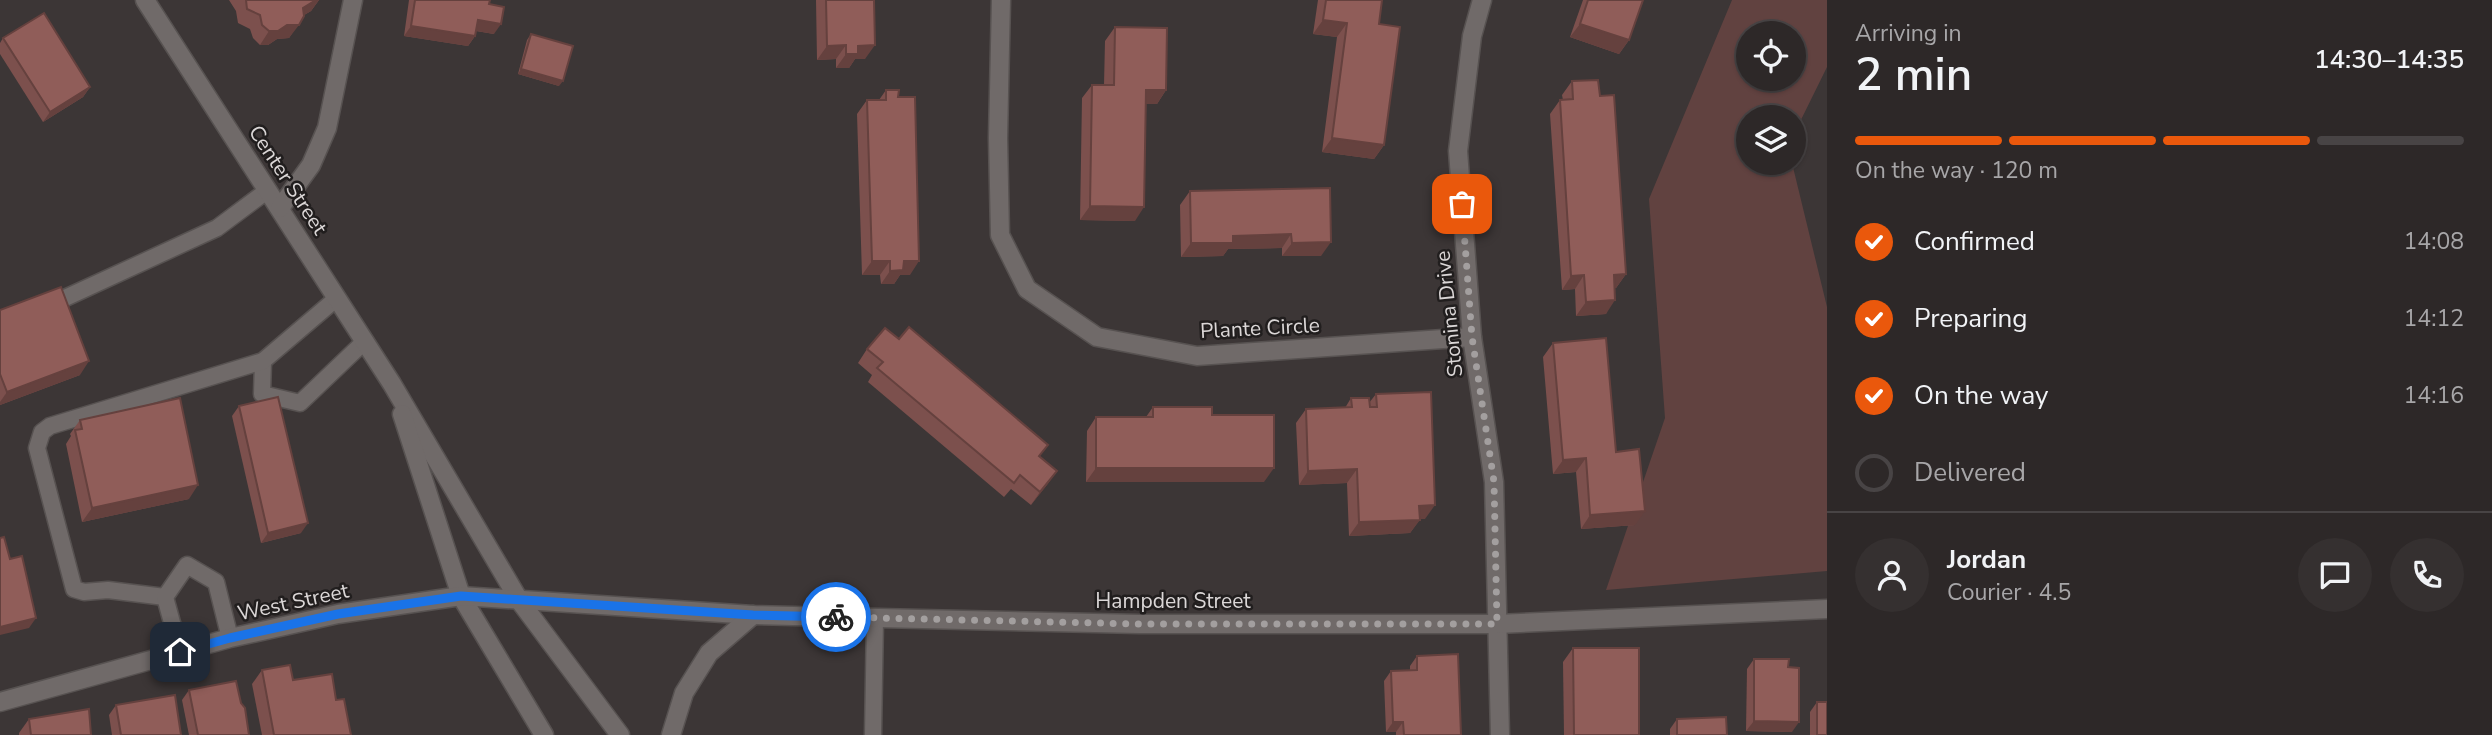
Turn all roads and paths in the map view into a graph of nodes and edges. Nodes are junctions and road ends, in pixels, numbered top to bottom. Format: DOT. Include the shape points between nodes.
graph roads {
  1 [pos="145,0"];
  2 [pos="353,0"];
  3 [pos="1001,0"];
  4 [pos="1482,0"];
  5 [pos="268,190"];
  6 [pos="280,208"];
  7 [pos="65,298"];
  8 [pos="337,298"];
  9 [pos="1472,337"];
  10 [pos="365,341"];
  11 [pos="263,361"];
  12 [pos="392,384"];
  13 [pos="461,596"];
  14 [pos="165,597"];
  15 [pos="519,600"];
  16 [pos="1827,609"];
  17 [pos="753,615"];
  18 [pos="875,618"];
  19 [pos="1497,624"];
  20 [pos="230,638"];
  21 [pos="180,652"];
  22 [pos="0,702"];
  23 [pos="544,735"];
  24 [pos="620,735"];
  25 [pos="671,735"];
  26 [pos="873,735"];
  27 [pos="1500,735"];
  1 -- 5 [label="main road, Center Street"];
  2 -- 6 [label="main road" via="327,128 311,165"];
  3 -- 9 [label="main road, Plante Circle" via="1000,235 1027,289 1097,337 1197,356"];
  4 -- 9 [label="main road, Stonina Drive" via="1472,36 1458,151"];
  5 -- 6 [label="main road, Center Street"];
  5 -- 7 [label="lane" via="217,228"];
  6 -- 8 [label="main road, Center Street"];
  8 -- 10 [label="main road, Center Street"];
  8 -- 11 [label="lane"];
  9 -- 19 [label="main road, Stonina Drive" via="1494,482"];
  10 -- 11 [label="lane" via="300,403 262,394"];
  10 -- 12 [label="main road, Center Street"];
  11 -- 14 [label="lane" via="42,432 37,448 74,589"];
  12 -- 13 [label="main road, Center Street"];
  12 -- 15 [label="main road, Center Street"];
  13 -- 15 [label="main road, West Street"];
  13 -- 20 [label="main road, West Street" via="338,614"];
  13 -- 23 [label="main road, Center Street"];
  14 -- 20 [label="lane" via="187,565 216,582"];
  14 -- 21 [label="lane"];
  15 -- 17 [label="main road, Hampden Street"];
  15 -- 24 [label="main road, Center Street"];
  16 -- 19 [label="main road, Hampden Street"];
  17 -- 18 [label="main road, Hampden Street"];
  17 -- 25 [label="main road" via="709,653 684,693"];
  18 -- 19 [label="main road, Hampden Street"];
  18 -- 26 [label="lane"];
  19 -- 27 [label="main road, Stonina Drive"];
  20 -- 21 [label="main road, West Street"];
  21 -- 22 [label="main road, West Street"];
}
